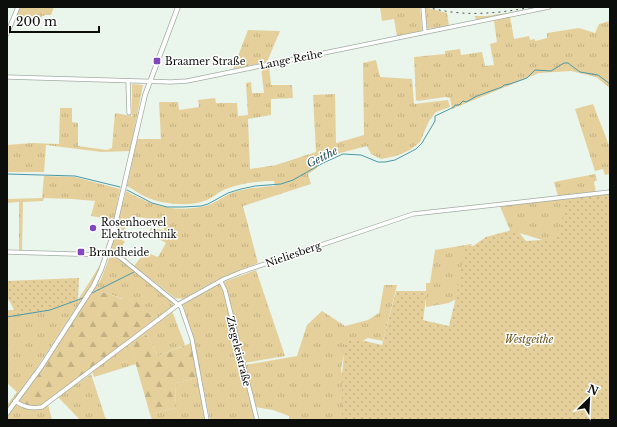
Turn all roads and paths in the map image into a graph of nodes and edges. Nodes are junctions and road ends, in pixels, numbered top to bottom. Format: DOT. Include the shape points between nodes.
graph roads {
  1 [pos="18,7"];
  2 [pos="178,7"];
  3 [pos="422,7"];
  4 [pos="549,7"];
  5 [pos="425,32"];
  6 [pos="7,34"];
  7 [pos="7,78"];
  8 [pos="128,80"];
  9 [pos="149,81"];
  10 [pos="129,113"];
  11 [pos="610,192"];
  12 [pos="7,252"];
  13 [pos="107,254"];
  14 [pos="221,282"];
  15 [pos="179,304"];
  16 [pos="16,401"];
  17 [pos="7,412"];
  18 [pos="207,420"];
  19 [pos="257,420"];
  1 -- 6 [label="street"];
  2 -- 9 [label="street"];
  3 -- 5 [label="street"];
  4 -- 5 [label="street, Lange Reihe"];
  5 -- 9 [label="street, Lange Reihe" via="187,80"];
  7 -- 8 [label="street, Lange Reihe"];
  8 -- 9 [label="street, Lange Reihe"];
  8 -- 10 [label="street"];
  9 -- 13 [label="street"];
  11 -- 14 [label="street, Nieliesberg" via="413,214 241,272"];
  12 -- 13 [label="street"];
  13 -- 15 [label="street" via="121,258"];
  13 -- 16 [label="street" via="94,284"];
  14 -- 15 [label="street, Nieliesberg"];
  14 -- 19 [label="street, Ziegeleistraße"];
  15 -- 16 [label="street, Nieliesberg" via="42,406 30,408"];
  15 -- 18 [label="street" via="192,339"];
  16 -- 17 [label="street"];
}
